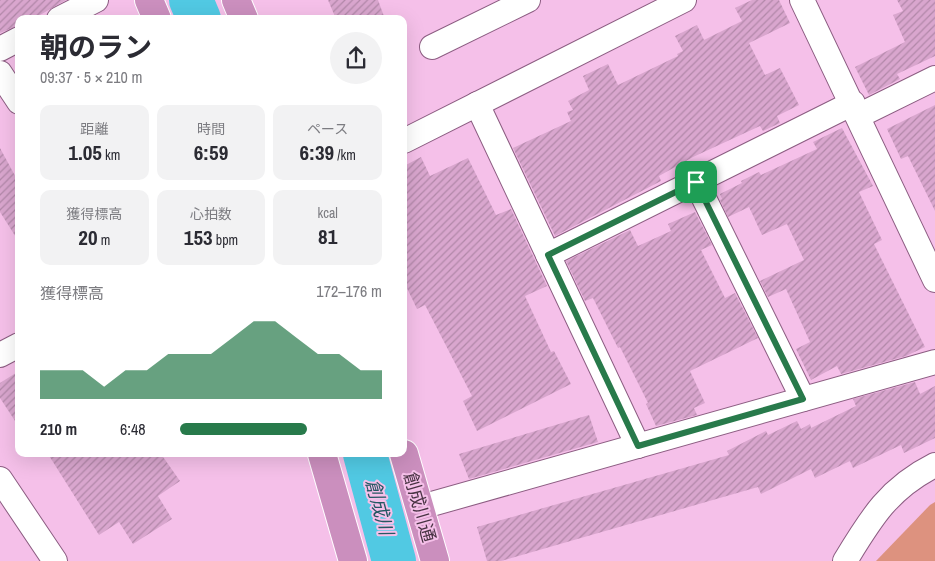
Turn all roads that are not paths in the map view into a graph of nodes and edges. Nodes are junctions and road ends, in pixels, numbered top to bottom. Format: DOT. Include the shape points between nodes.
graph roads {
  1 [pos="96,0"];
  2 [pos="149,0"];
  3 [pos="236,0"];
  4 [pos="528,0"];
  5 [pos="684,0"];
  6 [pos="802,0"];
  7 [pos="67,15"];
  8 [pos="155,15"];
  9 [pos="242,15"];
  10 [pos="15,41"];
  11 [pos="432,47"];
  12 [pos="0,49"];
  13 [pos="0,73"];
  14 [pos="935,78"];
  15 [pos="15,96"];
  16 [pos="476,104"];
  17 [pos="855,109"];
  18 [pos="407,139"];
  19 [pos="696,182"];
  20 [pos="548,255"];
  21 [pos="935,280"];
  22 [pos="15,347"];
  23 [pos="0,355"];
  24 [pos="935,362"];
  25 [pos="803,399"];
  26 [pos="638,446"];
  27 [pos="323,457"];
  28 [pos="405,457"];
  29 [pos="935,465"];
  30 [pos="0,479"];
  31 [pos="421,507"];
  32 [pos="55,561"];
  33 [pos="353,561"];
  34 [pos="435,561"];
  35 [pos="845,561"];
  1 -- 7 [label="street"];
  2 -- 8 [label="highway"];
  3 -- 9 [label="highway"];
  4 -- 11 [label="street"];
  5 -- 16 [label="street"];
  6 -- 17 [label="street"];
  10 -- 12 [label="street"];
  13 -- 15 [label="street"];
  14 -- 17 [label="street"];
  16 -- 18 [label="street"];
  16 -- 20 [label="street"];
  17 -- 19 [label="street"];
  17 -- 21 [label="street"];
  19 -- 20 [label="street"];
  19 -- 25 [label="street"];
  20 -- 26 [label="street"];
  22 -- 23 [label="street"];
  24 -- 25 [label="street"];
  25 -- 26 [label="street"];
  26 -- 31 [label="street"];
  27 -- 33 [label="highway"];
  28 -- 31 [label="highway, 創成川通"];
  29 -- 35 [label="street" via="911,477 875,512"];
  30 -- 32 [label="street"];
  31 -- 34 [label="highway, 創成川通"];
}
